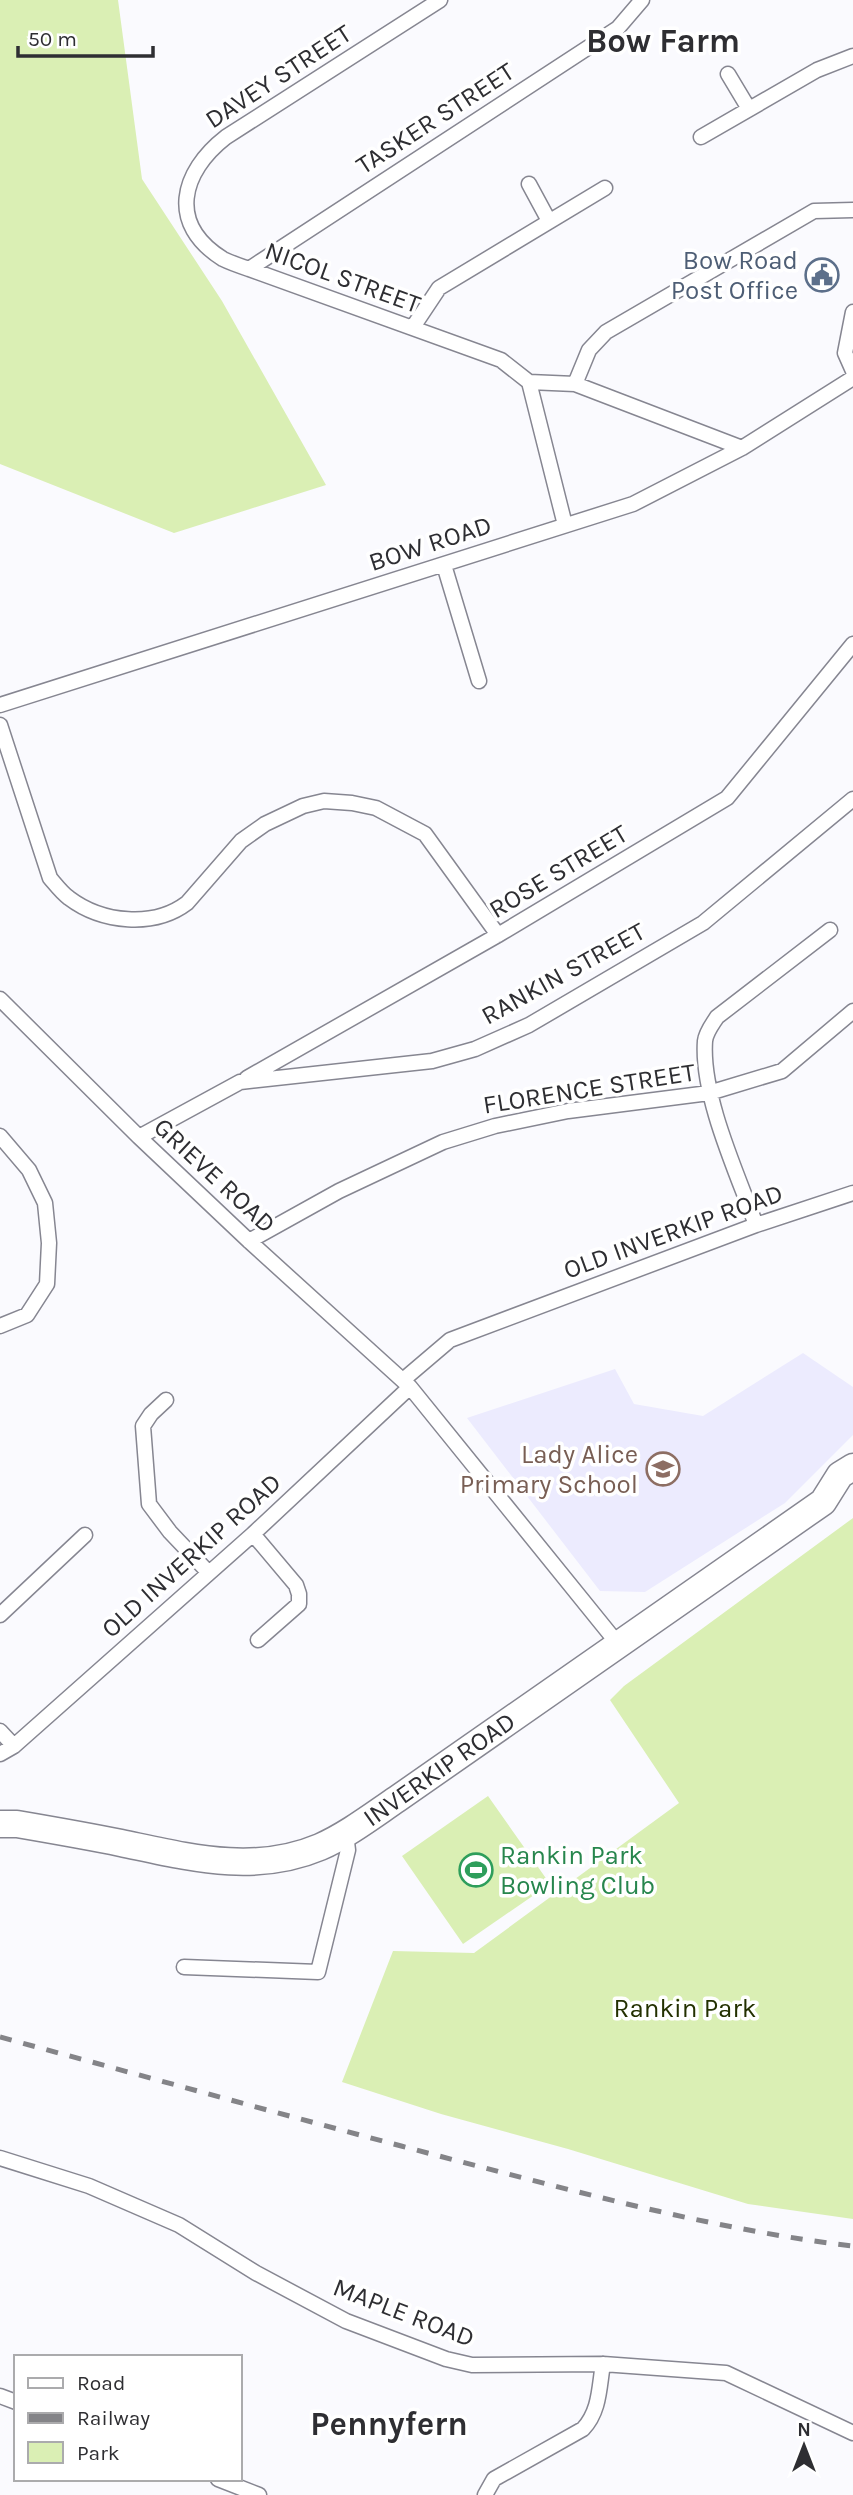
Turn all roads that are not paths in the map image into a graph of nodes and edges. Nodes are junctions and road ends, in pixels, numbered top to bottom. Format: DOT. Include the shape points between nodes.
graph roads {
  1 [pos="440,0"];
  2 [pos="642,0"];
  3 [pos="853,56"];
  4 [pos="728,74"];
  5 [pos="749,109"];
  6 [pos="701,137"];
  7 [pos="191,181"];
  8 [pos="528,184"];
  9 [pos="605,188"];
  10 [pos="853,210"];
  11 [pos="549,221"];
  12 [pos="249,269"];
  13 [pos="853,312"];
  14 [pos="412,327"];
  15 [pos="853,372"];
  16 [pos="853,377"];
  17 [pos="528,382"];
  18 [pos="575,384"];
  19 [pos="742,448"];
  20 [pos="565,525"];
  21 [pos="444,565"];
  22 [pos="853,644"];
  23 [pos="479,681"];
  24 [pos="0,705"];
  25 [pos="0,724"];
  26 [pos="853,799"];
  27 [pos="830,930"];
  28 [pos="498,935"];
  29 [pos="0,999"];
  30 [pos="853,1011"];
  31 [pos="240,1082"];
  32 [pos="709,1093"];
  33 [pos="0,1136"];
  34 [pos="139,1138"];
  35 [pos="853,1193"];
  36 [pos="756,1225"];
  37 [pos="249,1241"];
  38 [pos="0,1325"];
  39 [pos="406,1383"];
  40 [pos="166,1400"];
  41 [pos="853,1467"];
  42 [pos="853,1495"];
  43 [pos="822,1502"];
  44 [pos="253,1534"];
  45 [pos="85,1535"];
  46 [pos="209,1573"];
  47 [pos="0,1615"];
  48 [pos="258,1640"];
  49 [pos="618,1644"];
  50 [pos="0,1731"];
  51 [pos="14,1746"];
  52 [pos="0,1754"];
  53 [pos="0,1824"];
  54 [pos="345,1833"];
  55 [pos="184,1967"];
  56 [pos="0,2158"];
  57 [pos="603,2364"];
  58 [pos="853,2433"];
  59 [pos="223,2481"];
  60 [pos="259,2495"];
  61 [pos="485,2495"];
  1 -- 7 [label="street, DAVEY STREET" via="226,137 208,151"];
  2 -- 12 [label="street, TASKER STREET" via="618,28"];
  3 -- 5 [label="street"];
  4 -- 5 [label="street"];
  5 -- 6 [label="street"];
  7 -- 12 [label="street, NICOL STREET" via="186,196 191,226 224,259"];
  8 -- 11 [label="street"];
  9 -- 11 [label="street"];
  10 -- 18 [label="street" via="814,211 606,332 589,350"];
  11 -- 14 [label="street" via="439,288"];
  12 -- 14 [label="street, NICOL STREET"];
  13 -- 15 [label="street" via="845,353"];
  14 -- 17 [label="street, NICOL STREET" via="501,360"];
  16 -- 19 [label="street, BOW ROAD"];
  17 -- 18 [label="street"];
  17 -- 20 [label="street"];
  18 -- 19 [label="street"];
  19 -- 20 [label="street, BOW ROAD" via="633,504"];
  20 -- 21 [label="street, BOW ROAD"];
  21 -- 23 [label="street"];
  21 -- 24 [label="street, BOW ROAD"];
  22 -- 28 [label="street, ROSE STREET" via="727,798"];
  25 -- 28 [label="street" via="50,878 68,898 94,913 148,919 178,910 241,841 284,814 324,801 376,808 425,834"];
  26 -- 31 [label="street, RANKIN STREET" via="702,923 529,1025 475,1049 432,1061"];
  27 -- 32 [label="street" via="717,1017 705,1040"];
  28 -- 31 [label="street, ROSE STREET"];
  29 -- 34 [label="street, GRIEVE ROAD"];
  30 -- 32 [label="street, FLORENCE STREET" via="782,1070"];
  31 -- 34 [label="street, RANKIN STREET"];
  32 -- 36 [label="street"];
  32 -- 37 [label="street, FLORENCE STREET" via="568,1111 443,1142 339,1191"];
  33 -- 38 [label="street" via="29,1170 45,1203 49,1243 47,1284 27,1315"];
  34 -- 37 [label="street, GRIEVE ROAD"];
  35 -- 36 [label="street, OLD INVERKIP ROAD"];
  36 -- 39 [label="street, OLD INVERKIP ROAD" via="450,1340"];
  37 -- 39 [label="street, GRIEVE ROAD"];
  39 -- 44 [label="street, OLD INVERKIP ROAD"];
  39 -- 49 [label="street, GRIEVE ROAD"];
  40 -- 46 [label="street" via="144,1426 149,1504"];
  41 -- 43 [label="highway, INVERKIP ROAD" via="840,1475"];
  42 -- 43 [label="highway, INVERKIP ROAD"];
  43 -- 49 [label="highway, INVERKIP ROAD"];
  44 -- 46 [label="street, OLD INVERKIP ROAD"];
  44 -- 48 [label="street" via="296,1584 299,1594 299,1604"];
  45 -- 47 [label="street"];
  46 -- 51 [label="street, OLD INVERKIP ROAD"];
  49 -- 54 [label="highway, INVERKIP ROAD"];
  50 -- 51 [label="street"];
  51 -- 52 [label="street, OLD INVERKIP ROAD"];
  53 -- 54 [label="highway, INVERKIP ROAD" via="231,1862 287,1858"];
  54 -- 55 [label="street" via="348,1850 318,1972"];
  56 -- 57 [label="street, MAPLE ROAD" via="89,2186 180,2225 256,2273 346,2321 446,2359 472,2365"];
  57 -- 58 [label="street, MAPLE ROAD" via="726,2373"];
  57 -- 61 [label="street" via="595,2412 583,2429 494,2479"];
  59 -- 60 [label="street"];
}
